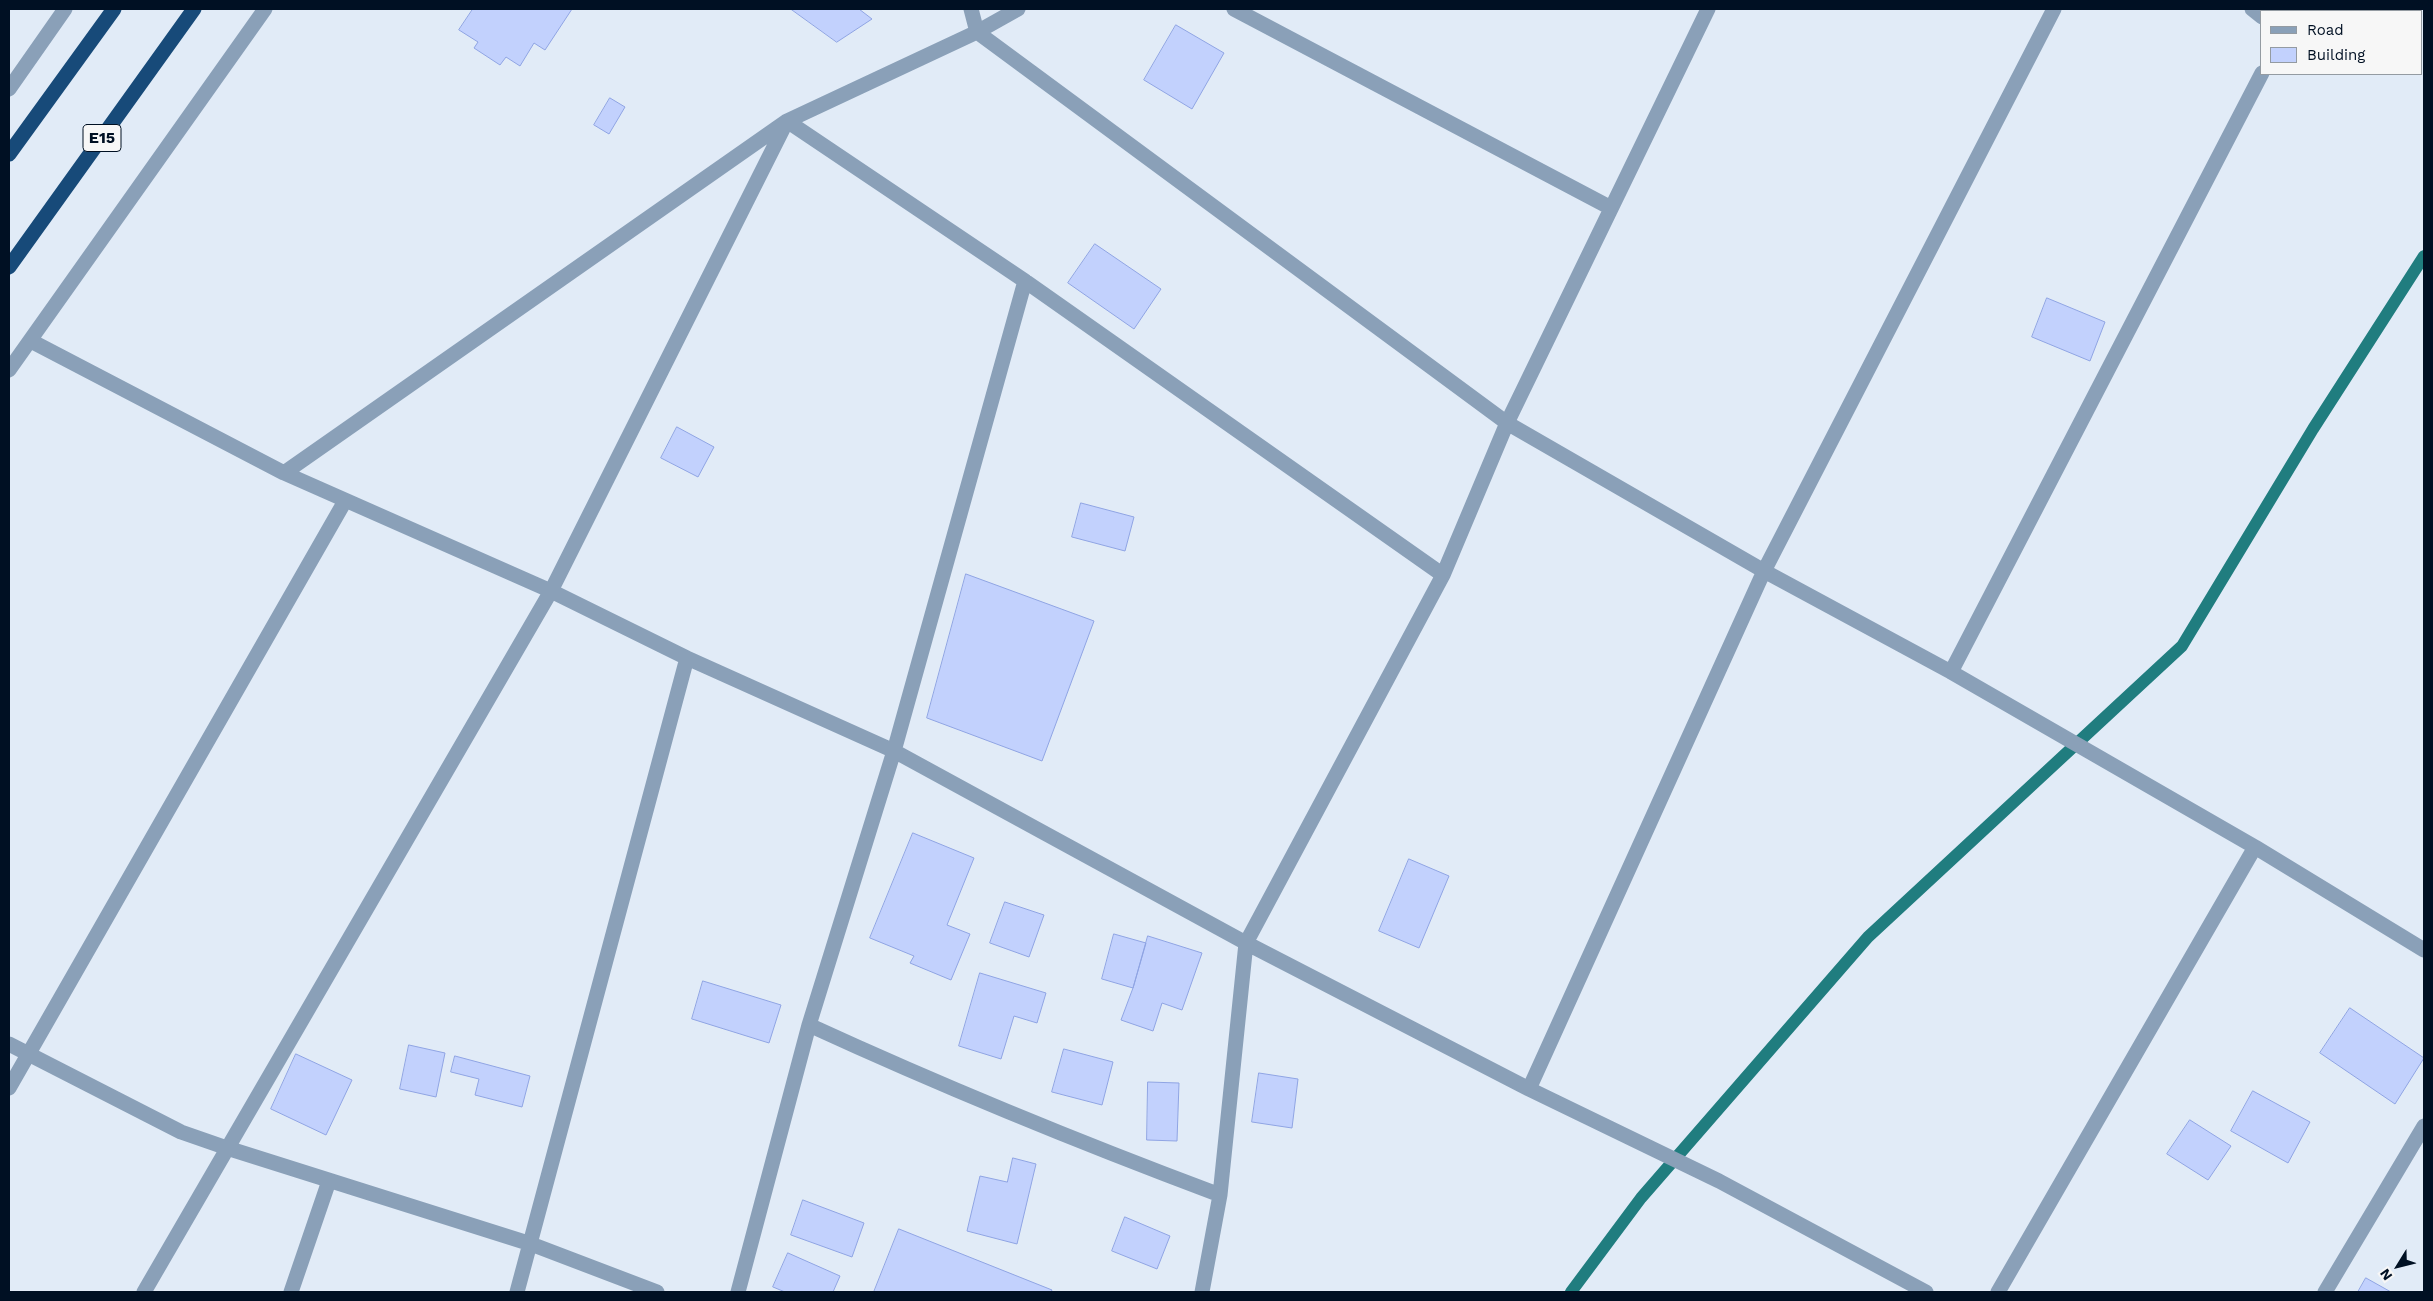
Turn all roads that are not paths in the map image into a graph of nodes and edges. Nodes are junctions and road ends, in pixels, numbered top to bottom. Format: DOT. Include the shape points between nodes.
graph roads {
  1 [pos="65,9"];
  2 [pos="114,9"];
  3 [pos="194,9"];
  4 [pos="265,9"];
  5 [pos="972,9"];
  6 [pos="1018,9"];
  7 [pos="1234,9"];
  8 [pos="1708,9"];
  9 [pos="2054,9"];
  10 [pos="977,32"];
  11 [pos="2261,75"];
  12 [pos="9,89"];
  13 [pos="787,122"];
  14 [pos="9,154"];
  15 [pos="1610,208"];
  16 [pos="9,267"];
  17 [pos="1025,281"];
  18 [pos="31,341"];
  19 [pos="9,370"];
  20 [pos="1507,423"];
  21 [pos="284,473"];
  22 [pos="345,501"];
  23 [pos="1764,571"];
  24 [pos="1443,575"];
  25 [pos="550,591"];
  26 [pos="687,658"];
  27 [pos="1951,672"];
  28 [pos="894,751"];
  29 [pos="2255,847"];
  30 [pos="1246,943"];
  31 [pos="2424,950"];
  32 [pos="808,1025"];
  33 [pos="9,1044"];
  34 [pos="28,1055"];
  35 [pos="9,1088"];
  36 [pos="1529,1089"];
  37 [pos="2424,1126"];
  38 [pos="227,1148"];
  39 [pos="329,1181"];
  40 [pos="1220,1194"];
  41 [pos="531,1244"];
  42 [pos="144,1292"];
  43 [pos="291,1292"];
  44 [pos="517,1292"];
  45 [pos="657,1292"];
  46 [pos="738,1292"];
  47 [pos="1202,1292"];
  48 [pos="1926,1292"];
  49 [pos="1998,1292"];
  50 [pos="2325,1292"];
  1 -- 12 [label="street"];
  2 -- 14 [label="highway"];
  3 -- 16 [label="highway, E15"];
  4 -- 18 [label="street"];
  5 -- 10 [label="street"];
  6 -- 10 [label="street"];
  7 -- 15 [label="street"];
  8 -- 15 [label="street"];
  9 -- 23 [label="street"];
  10 -- 13 [label="street"];
  10 -- 20 [label="street"];
  11 -- 27 [label="street"];
  13 -- 17 [label="street"];
  13 -- 21 [label="street"];
  13 -- 25 [label="street"];
  15 -- 20 [label="street"];
  17 -- 24 [label="street"];
  17 -- 28 [label="street"];
  18 -- 19 [label="street"];
  18 -- 21 [label="street"];
  20 -- 23 [label="street"];
  20 -- 24 [label="street"];
  21 -- 22 [label="street"];
  22 -- 25 [label="street"];
  22 -- 34 [label="street"];
  23 -- 27 [label="street"];
  23 -- 36 [label="street"];
  24 -- 30 [label="street"];
  25 -- 26 [label="street"];
  25 -- 38 [label="street"];
  26 -- 28 [label="street"];
  26 -- 41 [label="street"];
  27 -- 29 [label="street"];
  28 -- 30 [label="street"];
  28 -- 32 [label="street"];
  29 -- 31 [label="street"];
  29 -- 49 [label="street"];
  30 -- 36 [label="street"];
  30 -- 40 [label="street"];
  32 -- 40 [label="street" via="937,1084"];
  32 -- 46 [label="street"];
  33 -- 34 [label="street"];
  34 -- 35 [label="street"];
  34 -- 38 [label="street" via="181,1132"];
  36 -- 48 [label="street" via="1719,1181"];
  37 -- 50 [label="street"];
  38 -- 39 [label="street"];
  38 -- 42 [label="street"];
  39 -- 41 [label="street"];
  39 -- 43 [label="street"];
  40 -- 47 [label="street"];
  41 -- 44 [label="street"];
  41 -- 45 [label="street"];
}
